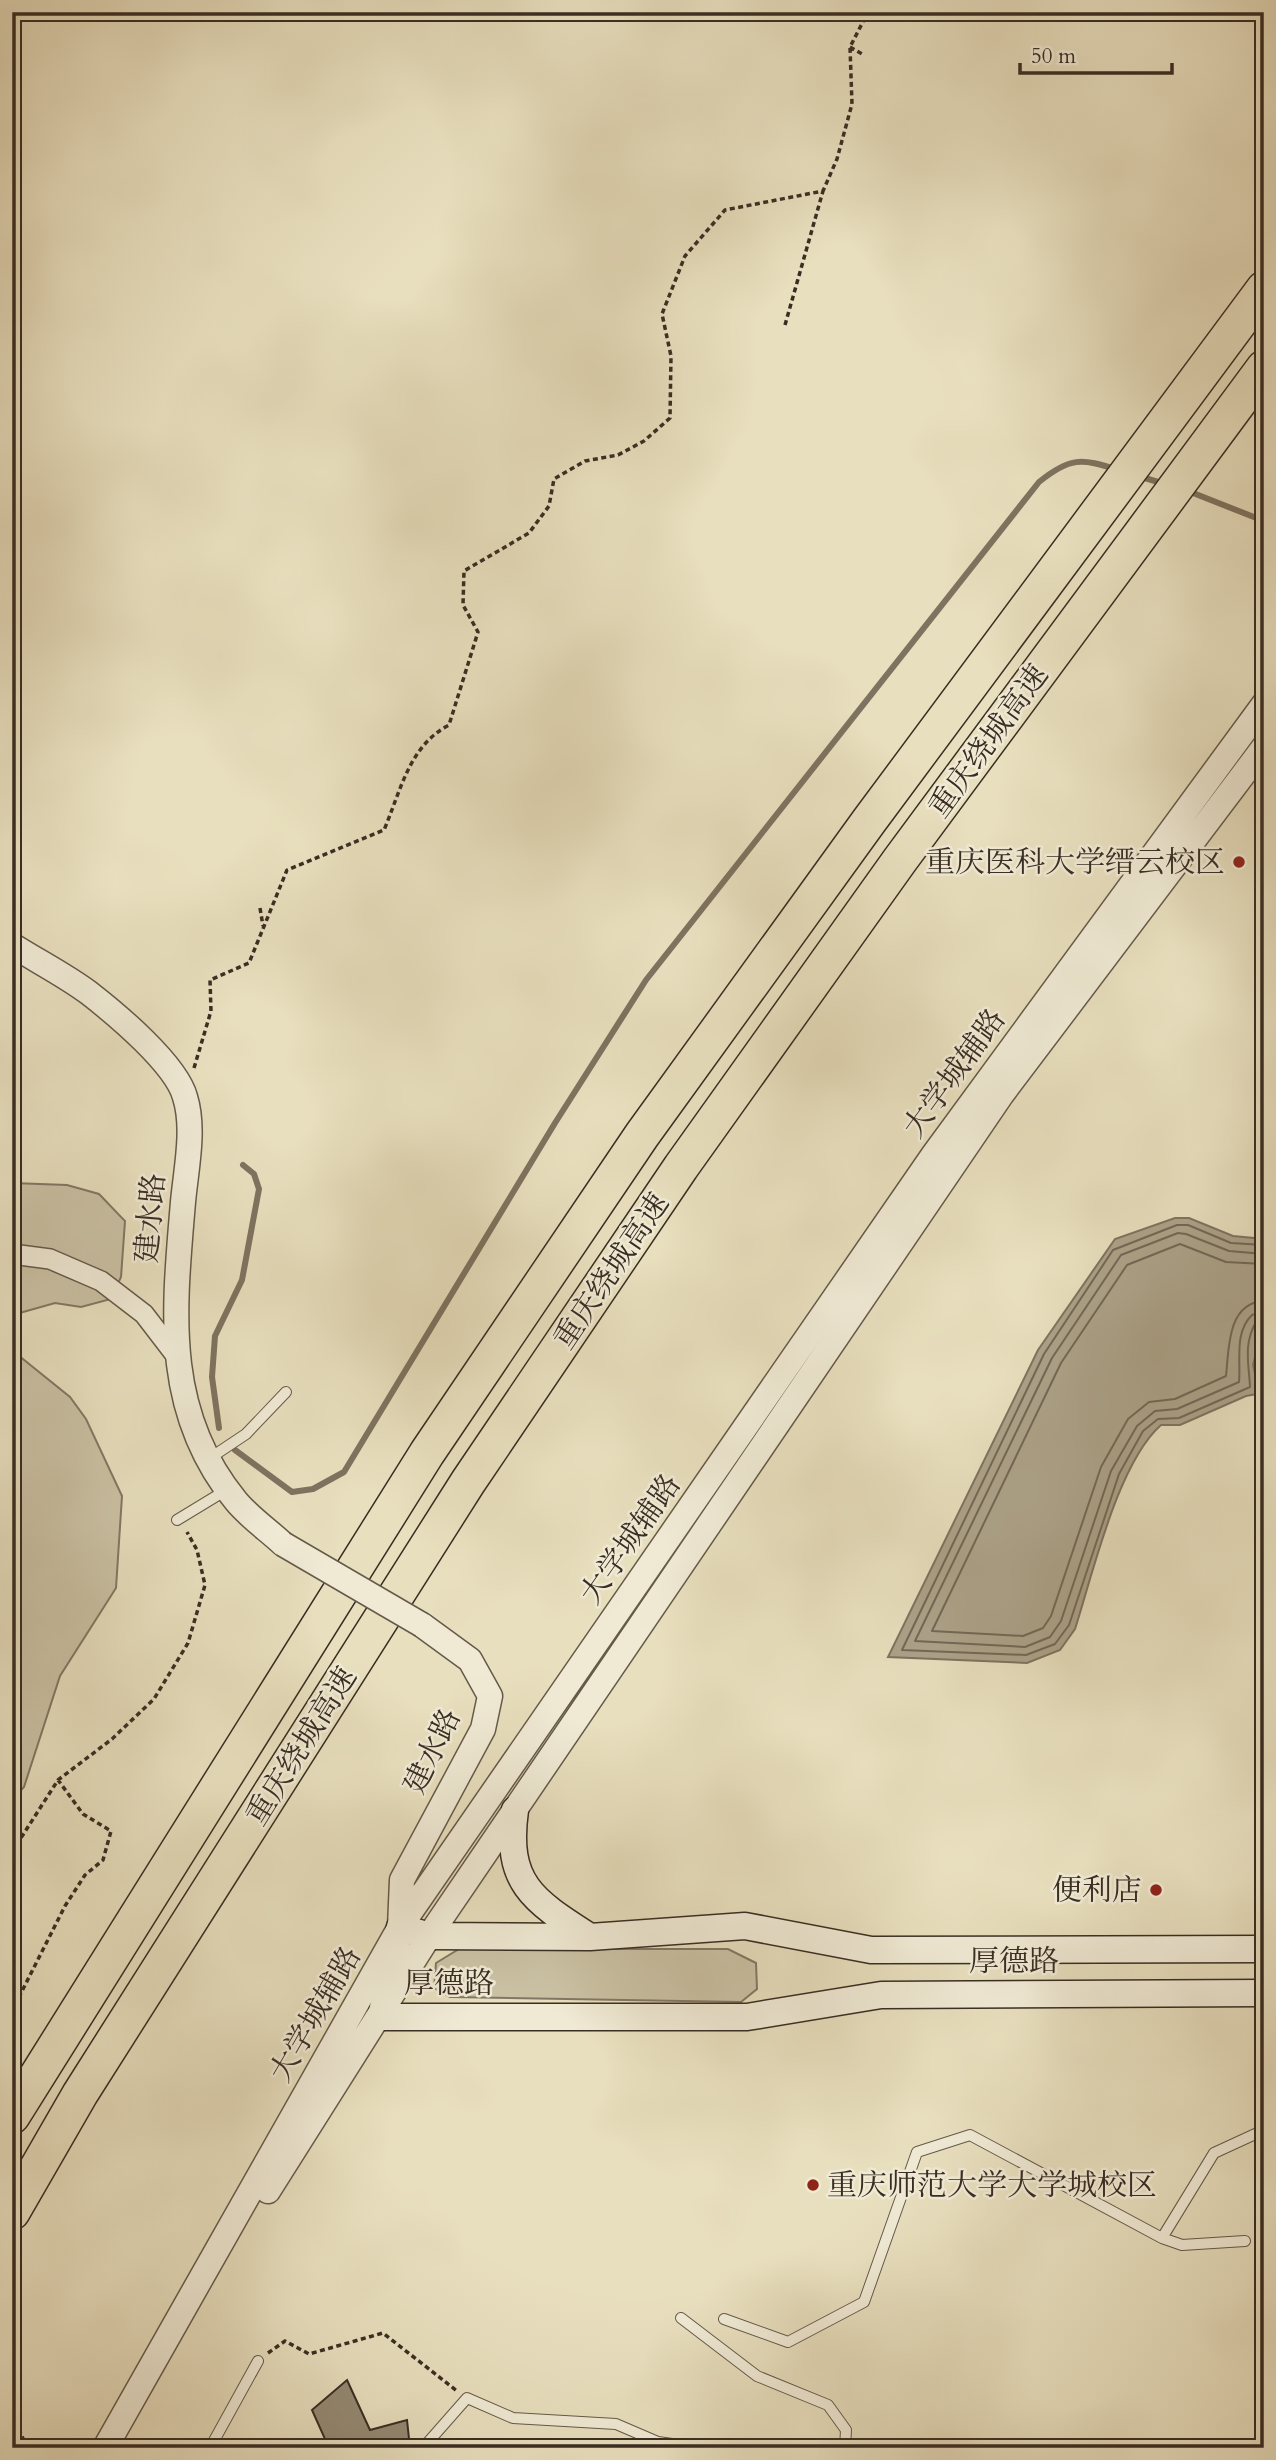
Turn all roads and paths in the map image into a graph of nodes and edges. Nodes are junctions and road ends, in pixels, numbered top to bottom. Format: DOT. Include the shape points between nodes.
graph roads {
  1 [pos="868,12"];
  2 [pos="850,47"];
  3 [pos="864,55"];
  4 [pos="823,191"];
  5 [pos="1264,289"];
  6 [pos="785,325"];
  7 [pos="1264,368"];
  8 [pos="1264,704"];
  9 [pos="1264,747"];
  10 [pos="260,908"];
  11 [pos="264,928"];
  12 [pos="12,945"];
  13 [pos="185,1097"];
  14 [pos="12,1254"];
  15 [pos="177,1357"];
  16 [pos="286,1392"];
  17 [pos="210,1458"];
  18 [pos="228,1489"];
  19 [pos="178,1519"];
  20 [pos="58,1780"];
  21 [pos="515,1810"];
  22 [pos="12,1852"];
  23 [pos="400,1927"];
  24 [pos="429,1936"];
  25 [pos="590,1937"];
  26 [pos="1264,1949"];
  27 [pos="1264,1993"];
  28 [pos="12,2003"];
  29 [pos="381,2017"];
  30 [pos="12,2116"];
  31 [pos="1264,2130"];
  32 [pos="12,2211"];
  33 [pos="1161,2238"];
  34 [pos="1245,2241"];
  35 [pos="681,2318"];
  36 [pos="724,2319"];
  37 [pos="258,2361"];
  38 [pos="467,2398"];
  39 [pos="12,2413"];
  40 [pos="27,2448"];
  41 [pos="105,2448"];
  42 [pos="124,2448"];
  43 [pos="210,2448"];
  44 [pos="423,2448"];
  45 [pos="700,2448"];
  46 [pos="845,2448"];
  1 -- 2 [label="path"];
  2 -- 3 [label="path"];
  2 -- 4 [label="path" via="852,104"];
  4 -- 6 [label="path"];
  4 -- 11 [label="path" via="724,210 685,256 662,314 671,356 670,418 644,441 618,455 584,461 554,479 549,506 529,533 464,571 463,605 478,632 449,725 430,735 417,751 384,830 287,870"];
  5 -- 30 [label="highway, 重庆绕城高速" via="642,1135 427,1453"];
  7 -- 32 [label="highway, 重庆绕城高速" via="900,860 666,1190 461,1494 80,2094"];
  8 -- 23 [label="street, 大学城辅路" via="934,1154"];
  9 -- 21 [label="street, 大学城辅路" via="1002,1094"];
  10 -- 11 [label="path"];
  11 -- 13 [label="path" via="249,963 210,980 211,1011"];
  12 -- 13 [label="street, 建水路" via="88,993 173,1073"];
  13 -- 15 [label="street, 建水路" via="189,1132 174,1308"];
  14 -- 15 [label="street" via="50,1259 101,1281 144,1314"];
  15 -- 17 [label="street, 建水路" via="186,1409"];
  16 -- 17 [label="lane" via="246,1434"];
  17 -- 18 [label="street, 建水路"];
  18 -- 19 [label="lane"];
  18 -- 23 [label="street, 建水路, bridge" via="236,1502 283,1544 422,1625 470,1660 490,1696 483,1729 402,1880"];
  19 -- 20 [label="path" via="197,1550 205,1585 188,1643 154,1699 112,1740"];
  20 -- 22 [label="path"];
  20 -- 28 [label="path" via="83,1814 111,1831 103,1860 85,1875 65,1906"];
  21 -- 24 [label="street, 大学城辅路"];
  21 -- 25 [label="main road" via="511,1841 518,1877 553,1914"];
  23 -- 24 [label="main road, 厚德路"];
  23 -- 29 [label="main road, 厚德路"];
  23 -- 41 [label="street, 大学城辅路"];
  24 -- 25 [label="main road, 厚德路"];
  24 -- 29 [label="street, 大学城辅路"];
  25 -- 26 [label="main road, 厚德路" via="745,1926 871,1950"];
  27 -- 29 [label="main road, 厚德路" via="881,1995 747,2017"];
  29 -- 42 [label="street, 大学城辅路" via="241,2232"];
  31 -- 33 [label="lane" via="1214,2153"];
  33 -- 34 [label="lane" via="1182,2245"];
  33 -- 36 [label="lane" via="970,2135 917,2152 864,2302 788,2342"];
  35 -- 46 [label="lane" via="757,2376 828,2405 846,2430"];
  37 -- 38 [label="path" via="285,2340 309,2354 383,2333"];
  37 -- 43 [label="lane"];
  38 -- 44 [label="lane"];
  38 -- 45 [label="lane" via="513,2418 616,2424 658,2442"];
  39 -- 40 [label="path"];
}
